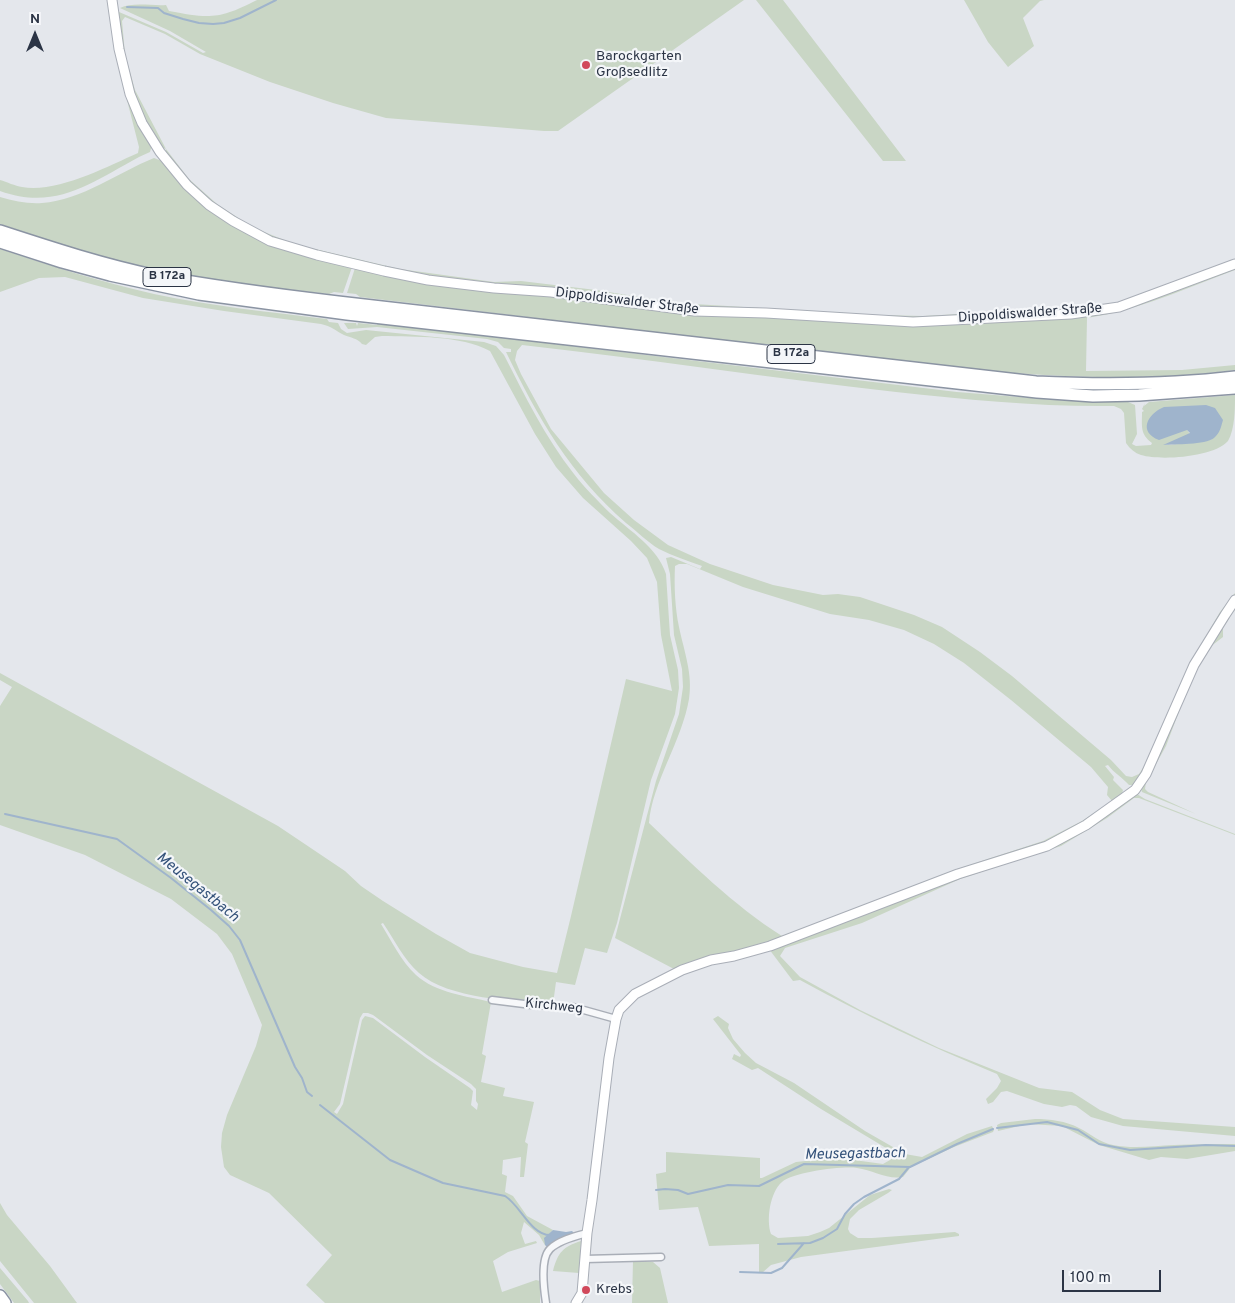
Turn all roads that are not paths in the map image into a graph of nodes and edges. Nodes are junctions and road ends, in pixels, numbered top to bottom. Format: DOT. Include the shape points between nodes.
graph roads {
  1 [pos="112,0"];
  2 [pos="0,231"];
  3 [pos="0,242"];
  4 [pos="1235,264"];
  5 [pos="343,308"];
  6 [pos="1235,377"];
  7 [pos="1235,388"];
  8 [pos="1235,600"];
  9 [pos="492,1000"];
  10 [pos="616,1019"];
  11 [pos="587,1233"];
  12 [pos="661,1257"];
  13 [pos="585,1259"];
  14 [pos="0,1296"];
  15 [pos="5,1303"];
  16 [pos="546,1303"];
  17 [pos="576,1303"];
  1 -- 4 [label="street, Dippoldiswalder Straße" via="118,49 130,94 142,123 187,185 250,232 270,241 396,274 694,311 913,322 1071,314 1118,307"];
  2 -- 5 [label="highway, B 172a" via="70,254 156,275"];
  3 -- 5 [label="highway, B 172a" via="110,276 190,292"];
  5 -- 6 [label="highway, B 172a" via="1036,382 1094,384 1205,381"];
  5 -- 7 [label="highway, B 172a" via="1036,392 1093,396"];
  8 -- 10 [label="street" via="1194,665 1146,774 1135,790 1086,825 1047,846 958,874 770,946 677,972 635,994 619,1010"];
  9 -- 10 [label="street, Kirchweg" via="573,1007"];
  10 -- 11 [label="street"];
  11 -- 13 [label="street"];
  11 -- 16 [label="street" via="549,1249 544,1262"];
  12 -- 13 [label="street"];
  13 -- 17 [label="street" via="582,1293"];
  14 -- 15 [label="highway"];
}
